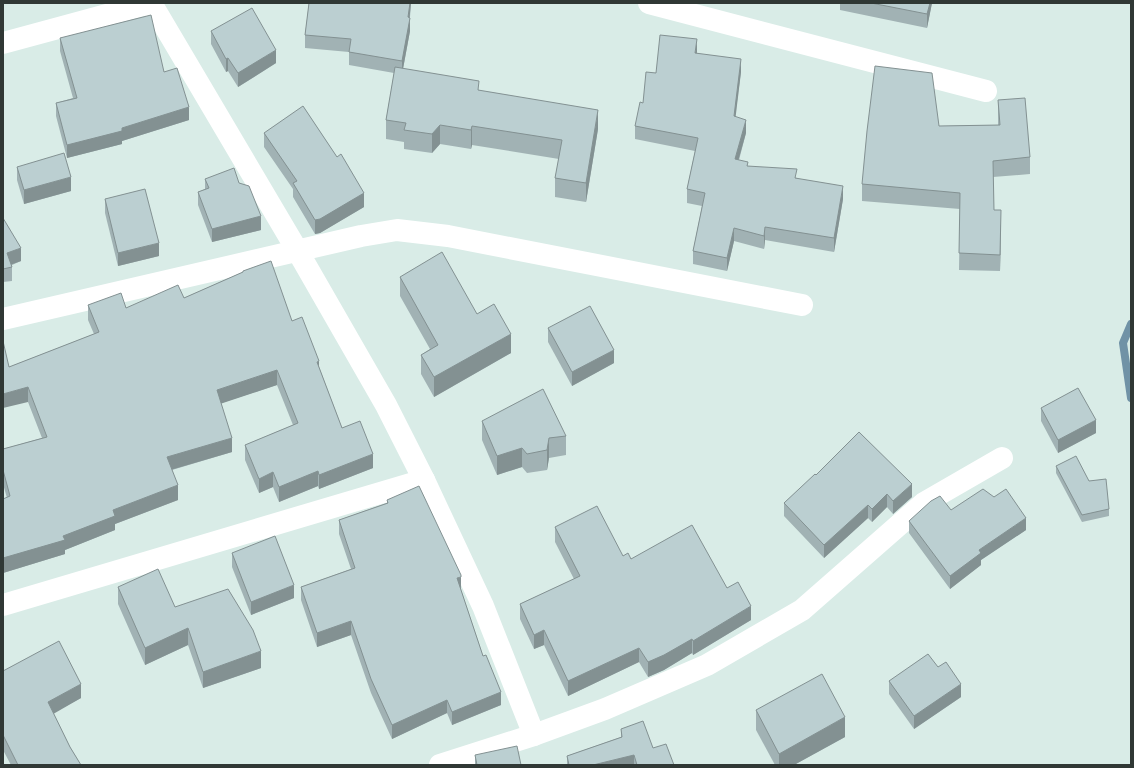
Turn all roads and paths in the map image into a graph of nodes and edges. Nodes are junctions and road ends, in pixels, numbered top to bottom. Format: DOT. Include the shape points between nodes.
graph roads {
  1 [pos="151,3"];
  2 [pos="649,3"];
  3 [pos="3,43"];
  4 [pos="986,91"];
  5 [pos="296,250"];
  6 [pos="802,305"];
  7 [pos="3,319"];
  8 [pos="1002,458"];
  9 [pos="424,480"];
  10 [pos="3,605"];
  11 [pos="534,735"];
  12 [pos="440,765"];
  1 -- 3 [label="street"];
  1 -- 5 [label="street"];
  2 -- 4 [label="street"];
  5 -- 6 [label="street" via="397,230 441,235"];
  5 -- 7 [label="street"];
  5 -- 9 [label="street" via="386,405"];
  8 -- 11 [label="street" via="924,503 802,610 782,622 707,665 605,709"];
  9 -- 10 [label="street"];
  9 -- 11 [label="street" via="483,606"];
  11 -- 12 [label="street"];
}
